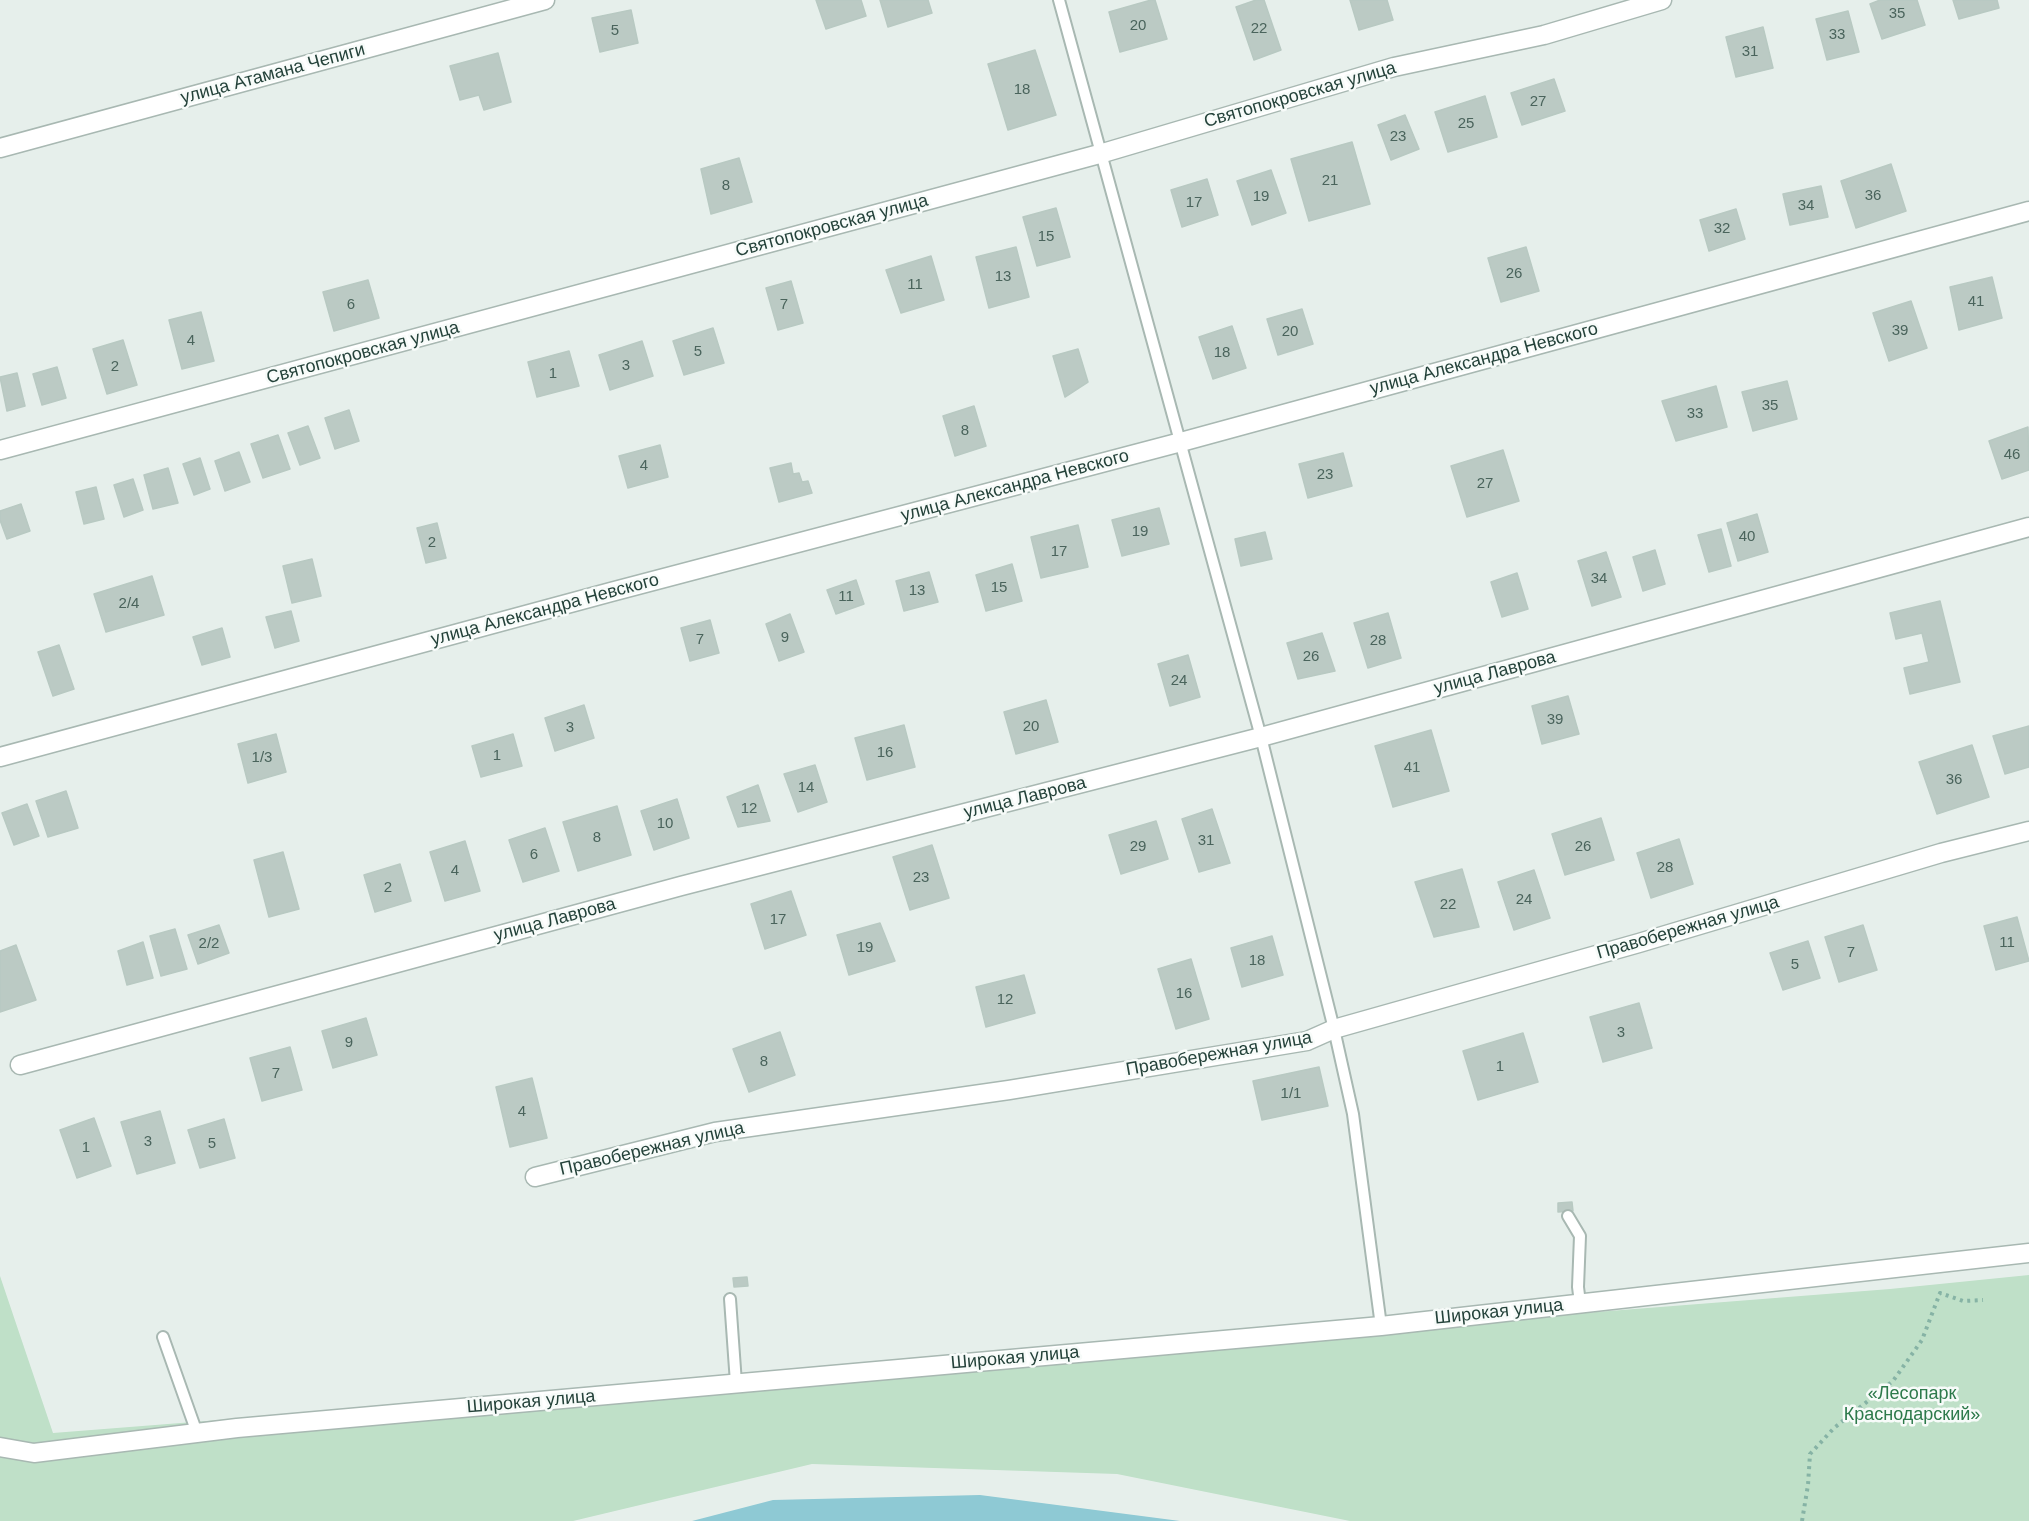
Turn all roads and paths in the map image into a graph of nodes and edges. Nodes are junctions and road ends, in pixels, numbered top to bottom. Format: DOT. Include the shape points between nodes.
graph roads {
  1 [pos="545,0"];
  2 [pos="1059,0"];
  3 [pos="1662,0"];
  4 [pos="0,148"];
  5 [pos="1103,153"];
  6 [pos="2029,211"];
  7 [pos="1181,442"];
  8 [pos="0,450"];
  9 [pos="2029,527"];
  10 [pos="1261,737"];
  11 [pos="0,757"];
  12 [pos="2029,831"];
  13 [pos="1334,1029"];
  14 [pos="21,1065"];
  15 [pos="535,1177"];
  16 [pos="1568,1216"];
  17 [pos="2029,1253"];
  18 [pos="730,1299"];
  19 [pos="1983,1300"];
  20 [pos="1580,1303"];
  21 [pos="1381,1326"];
  22 [pos="163,1337"];
  23 [pos="736,1383"];
  24 [pos="197,1433"];
  25 [pos="0,1447"];
  26 [pos="1803,1521"];
  1 -- 4 [label="street, улица Атамана Чепиги"];
  2 -- 5 [label="lane"];
  3 -- 5 [label="street, Святопокровская улица" via="1544,35 1394,67"];
  5 -- 7 [label="lane"];
  5 -- 8 [label="street, Святопокровская улица"];
  6 -- 7 [label="street, улица Александра Невского"];
  7 -- 10 [label="lane"];
  7 -- 11 [label="street, улица Александра Невского"];
  9 -- 10 [label="street, улица Лаврова"];
  10 -- 13 [label="lane"];
  10 -- 14 [label="street, улица Лаврова" via="681,886"];
  12 -- 13 [label="street, Правобережная улица"];
  13 -- 15 [label="street, Правобережная улица" via="1307,1041 1009,1090 716,1132"];
  13 -- 21 [label="lane" via="1353,1114"];
  16 -- 20 [label="lane" via="1580,1236"];
  17 -- 20 [label="street, Широкая улица"];
  18 -- 23 [label="lane"];
  19 -- 26 [label="path" via="1963,1301 1940,1293 1922,1340 1893,1382 1834,1428 1810,1454"];
  20 -- 21 [label="street, Широкая улица"];
  21 -- 23 [label="street, Широкая улица"];
  22 -- 24 [label="lane"];
  23 -- 24 [label="street, Широкая улица"];
  24 -- 25 [label="street, Широкая улица" via="34,1453"];
}
